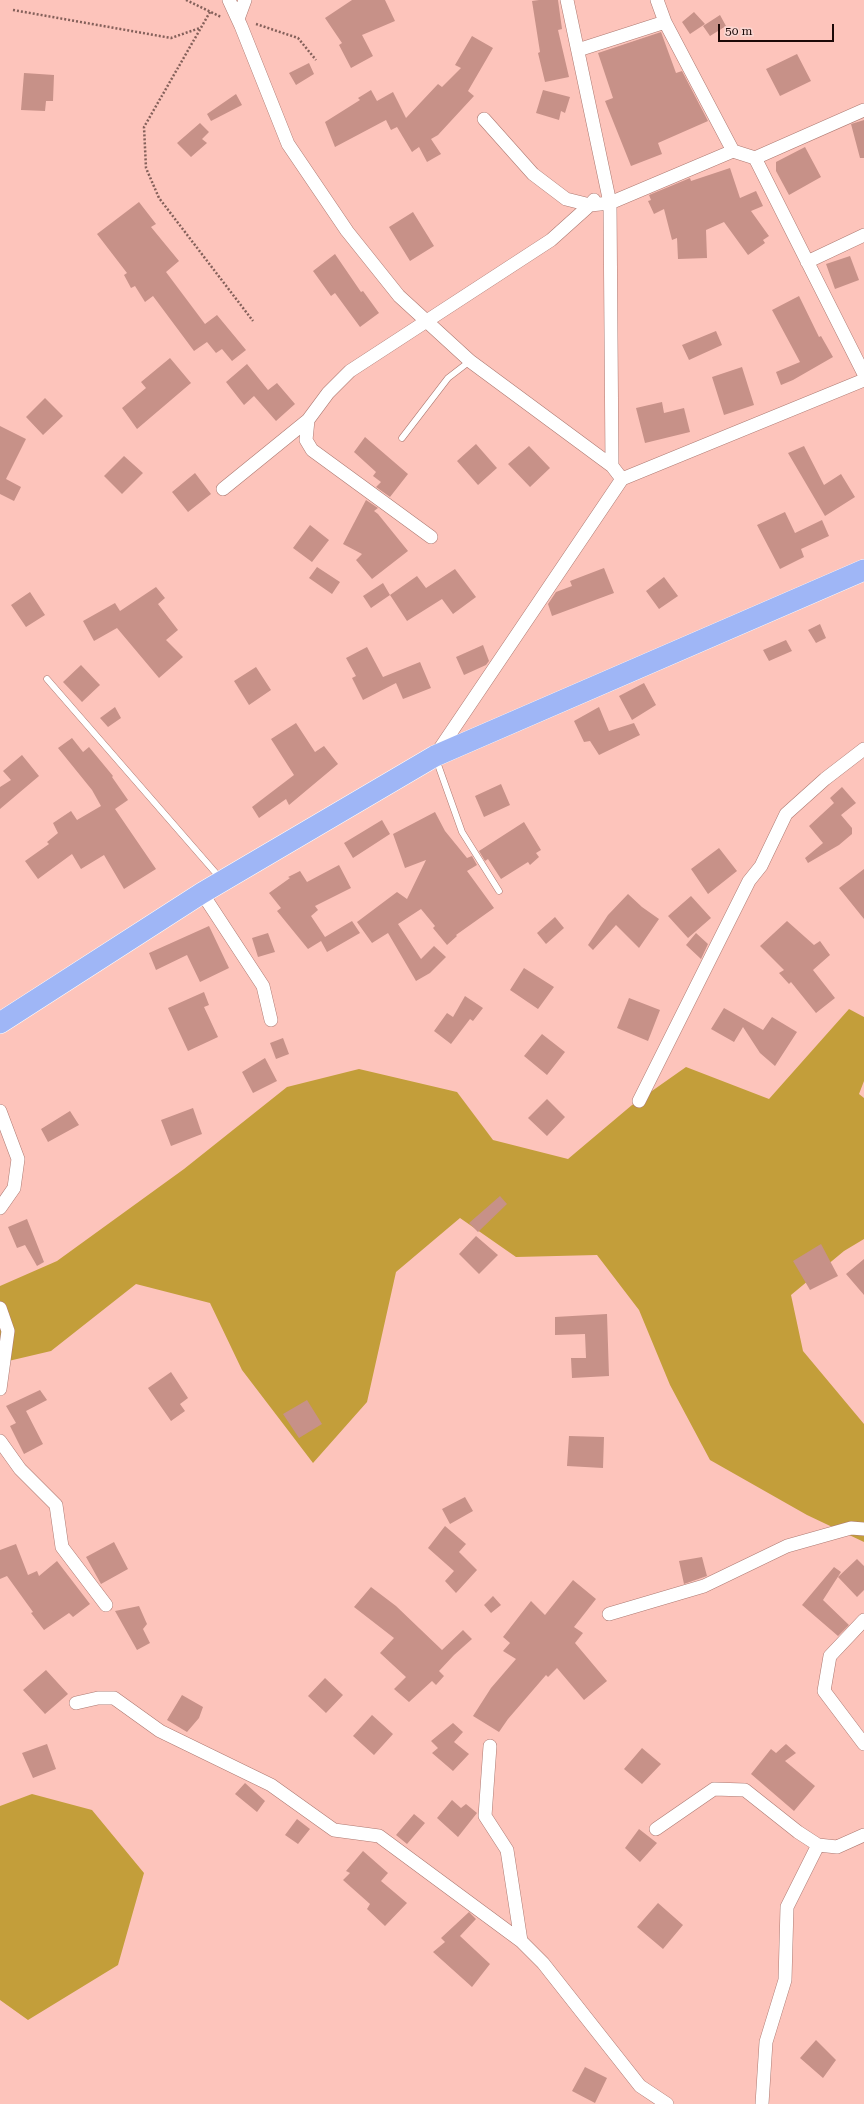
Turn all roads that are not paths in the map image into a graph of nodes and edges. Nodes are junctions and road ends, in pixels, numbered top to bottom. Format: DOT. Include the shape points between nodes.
graph roads {
  1 [pos="229,0"];
  2 [pos="244,0"];
  3 [pos="567,0"];
  4 [pos="657,0"];
  5 [pos="240,22"];
  6 [pos="665,22"];
  7 [pos="578,50"];
  8 [pos="864,110"];
  9 [pos="484,120"];
  10 [pos="733,152"];
  11 [pos="755,158"];
  12 [pos="607,188"];
  13 [pos="610,203"];
  14 [pos="590,204"];
  15 [pos="864,235"];
  16 [pos="807,262"];
  17 [pos="428,322"];
  18 [pos="470,361"];
  19 [pos="864,374"];
  20 [pos="864,380"];
  21 [pos="308,420"];
  22 [pos="402,438"];
  23 [pos="612,466"];
  24 [pos="622,479"];
  25 [pos="223,489"];
  26 [pos="431,536"];
  27 [pos="864,570"];
  28 [pos="47,679"];
  29 [pos="864,749"];
  30 [pos="435,756"];
  31 [pos="223,882"];
  32 [pos="499,891"];
  33 [pos="202,893"];
  34 [pos="271,1020"];
  35 [pos="0,1024"];
  36 [pos="639,1101"];
  37 [pos="0,1111"];
  38 [pos="0,1208"];
  39 [pos="0,1308"];
  40 [pos="0,1389"];
  41 [pos="0,1441"];
  42 [pos="864,1529"];
  43 [pos="106,1605"];
  44 [pos="609,1614"];
  45 [pos="864,1620"];
  46 [pos="76,1704"];
  47 [pos="864,1744"];
  48 [pos="490,1746"];
  49 [pos="656,1829"];
  50 [pos="864,1835"];
  51 [pos="818,1845"];
  52 [pos="522,1941"];
  53 [pos="667,2104"];
  54 [pos="762,2104"];
  1 -- 5 [label="street"];
  2 -- 5 [label="street"];
  3 -- 7 [label="street"];
  4 -- 6 [label="street"];
  5 -- 17 [label="street" via="288,144 347,231 400,296"];
  6 -- 7 [label="street"];
  6 -- 10 [label="street"];
  7 -- 12 [label="street"];
  8 -- 11 [label="street"];
  9 -- 14 [label="street" via="533,174 566,199"];
  10 -- 11 [label="street"];
  10 -- 13 [label="street"];
  11 -- 16 [label="street"];
  12 -- 13 [label="street"];
  12 -- 14 [label="street"];
  13 -- 14 [label="street"];
  13 -- 23 [label="street"];
  14 -- 17 [label="street" via="551,240"];
  15 -- 16 [label="street"];
  16 -- 19 [label="street"];
  17 -- 18 [label="street"];
  17 -- 21 [label="street" via="350,371 328,393"];
  18 -- 22 [label="lane" via="448,378"];
  18 -- 23 [label="street"];
  20 -- 24 [label="street"];
  21 -- 25 [label="street"];
  21 -- 26 [label="street" via="306,440 312,450"];
  23 -- 24 [label="street"];
  24 -- 30 [label="street"];
  27 -- 30 [label="highway"];
  28 -- 31 [label="lane"];
  29 -- 36 [label="street" via="786,814 761,866 749,881"];
  30 -- 31 [label="highway"];
  30 -- 32 [label="lane" via="462,832"];
  31 -- 33 [label="highway"];
  33 -- 34 [label="street" via="263,986"];
  33 -- 35 [label="highway"];
  37 -- 38 [label="street" via="18,1159 14,1188"];
  39 -- 40 [label="street" via="8,1331"];
  41 -- 43 [label="street" via="20,1469 56,1505 62,1547"];
  42 -- 44 [label="street" via="851,1528 788,1546 704,1586"];
  45 -- 47 [label="street" via="830,1656 824,1691"];
  46 -- 52 [label="street" via="98,1698 114,1698 160,1731 272,1785 334,1830 379,1836"];
  48 -- 52 [label="street" via="485,1816 506,1850"];
  49 -- 51 [label="street" via="714,1789 746,1790"];
  50 -- 51 [label="street" via="837,1847"];
  51 -- 54 [label="street" via="787,1907 785,1980 766,2042"];
  52 -- 53 [label="street" via="543,1963 640,2086"];
}
